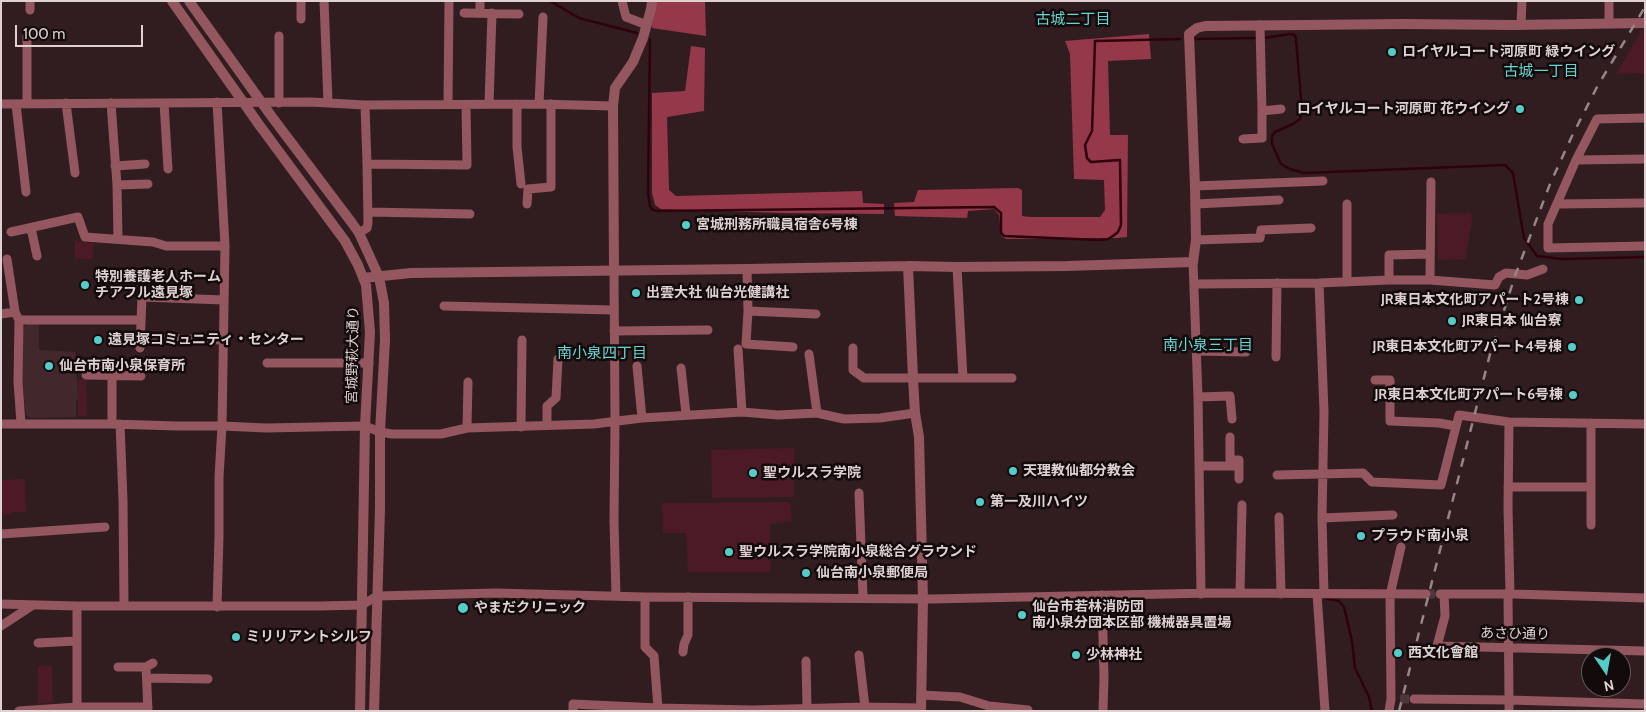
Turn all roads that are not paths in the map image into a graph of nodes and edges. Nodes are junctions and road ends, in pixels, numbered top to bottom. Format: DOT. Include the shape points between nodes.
graph roads {
  1 [pos="172,1"];
  2 [pos="190,1"];
  3 [pos="301,1"];
  4 [pos="324,1"];
  5 [pos="449,1"];
  6 [pos="480,1"];
  7 [pos="622,1"];
  8 [pos="652,1"];
  9 [pos="1522,1"];
  10 [pos="1609,1"];
  11 [pos="464,13"];
  12 [pos="480,13"];
  13 [pos="492,13"];
  14 [pos="519,14"];
  15 [pos="543,17"];
  16 [pos="301,20"];
  17 [pos="1609,23"];
  18 [pos="1645,23"];
  19 [pos="647,25"];
  20 [pos="1521,25"];
  21 [pos="1260,26"];
  22 [pos="279,36"];
  23 [pos="27,37"];
  24 [pos="217,102"];
  25 [pos="243,102"];
  26 [pos="263,102"];
  27 [pos="328,102"];
  28 [pos="27,103"];
  29 [pos="66,103"];
  30 [pos="111,103"];
  31 [pos="164,103"];
  32 [pos="279,103"];
  33 [pos="1,104"];
  34 [pos="16,104"];
  35 [pos="448,104"];
  36 [pos="489,104"];
  37 [pos="518,104"];
  38 [pos="539,104"];
  39 [pos="551,104"];
  40 [pos="365,105"];
  41 [pos="466,105"];
  42 [pos="613,106"];
  43 [pos="1281,109"];
  44 [pos="1262,110"];
  45 [pos="1645,118"];
  46 [pos="1243,139"];
  47 [pos="1645,159"];
  48 [pos="1576,160"];
  49 [pos="146,164"];
  50 [pos="367,164"];
  51 [pos="115,166"];
  52 [pos="168,169"];
  53 [pos="75,173"];
  54 [pos="1323,181"];
  55 [pos="1431,182"];
  56 [pos="148,184"];
  57 [pos="521,184"];
  58 [pos="117,185"];
  59 [pos="1195,186"];
  60 [pos="26,192"];
  61 [pos="1279,200"];
  62 [pos="1645,203"];
  63 [pos="527,204"];
  64 [pos="1195,204"];
  65 [pos="1348,204"];
  66 [pos="1558,204"];
  67 [pos="369,212"];
  68 [pos="470,214"];
  69 [pos="31,228"];
  70 [pos="1311,228"];
  71 [pos="11,232"];
  72 [pos="359,233"];
  73 [pos="118,239"];
  74 [pos="1196,240"];
  75 [pos="225,246"];
  76 [pos="1645,246"];
  77 [pos="1430,254"];
  78 [pos="37,256"];
  79 [pos="7,259"];
  80 [pos="1193,262"];
  81 [pos="908,266"];
  82 [pos="956,267"];
  83 [pos="747,270"];
  84 [pos="1543,270"];
  85 [pos="614,271"];
  86 [pos="379,276"];
  87 [pos="363,278"];
  88 [pos="1389,280"];
  89 [pos="1430,280"];
  90 [pos="1347,282"];
  91 [pos="1277,283"];
  92 [pos="1319,283"];
  93 [pos="1195,284"];
  94 [pos="224,300"];
  95 [pos="444,306"];
  96 [pos="613,310"];
  97 [pos="748,311"];
  98 [pos="1,314"];
  99 [pos="816,314"];
  100 [pos="17,316"];
  101 [pos="140,320"];
  102 [pos="708,330"];
  103 [pos="614,331"];
  104 [pos="223,340"];
  105 [pos="522,340"];
  106 [pos="793,347"];
  107 [pos="852,348"];
  108 [pos="738,349"];
  109 [pos="1196,352"];
  110 [pos="1246,352"];
  111 [pos="809,354"];
  112 [pos="1276,357"];
  113 [pos="558,359"];
  114 [pos="267,362"];
  115 [pos="369,363"];
  116 [pos="637,366"];
  117 [pos="681,368"];
  118 [pos="86,375"];
  119 [pos="112,376"];
  120 [pos="141,376"];
  121 [pos="913,378"];
  122 [pos="963,378"];
  123 [pos="1012,378"];
  124 [pos="1375,380"];
  125 [pos="468,382"];
  126 [pos="1198,397"];
  127 [pos="742,412"];
  128 [pos="817,413"];
  129 [pos="915,413"];
  130 [pos="686,414"];
  131 [pos="642,418"];
  132 [pos="1232,419"];
  133 [pos="615,422"];
  134 [pos="1509,422"];
  135 [pos="21,423"];
  136 [pos="1590,423"];
  137 [pos="1,424"];
  138 [pos="116,424"];
  139 [pos="1645,424"];
  140 [pos="547,425"];
  141 [pos="222,426"];
  142 [pos="365,426"];
  143 [pos="1456,426"];
  144 [pos="521,427"];
  145 [pos="467,428"];
  146 [pos="380,432"];
  147 [pos="1230,438"];
  148 [pos="1199,466"];
  149 [pos="1239,466"];
  150 [pos="1322,474"];
  151 [pos="1277,475"];
  152 [pos="1239,479"];
  153 [pos="1508,486"];
  154 [pos="1591,487"];
  155 [pos="859,493"];
  156 [pos="1242,505"];
  157 [pos="1393,515"];
  158 [pos="1279,517"];
  159 [pos="1322,518"];
  160 [pos="1591,526"];
  161 [pos="105,527"];
  162 [pos="1,534"];
  163 [pos="1401,547"];
  164 [pos="1240,593"];
  165 [pos="1201,594"];
  166 [pos="1281,594"];
  167 [pos="1321,594"];
  168 [pos="1426,594"];
  169 [pos="1509,594"];
  170 [pos="1102,595"];
  171 [pos="1390,595"];
  172 [pos="377,596"];
  173 [pos="616,596"];
  174 [pos="644,597"];
  175 [pos="688,597"];
  176 [pos="863,598"];
  177 [pos="1645,598"];
  178 [pos="923,599"];
  179 [pos="1,604"];
  180 [pos="34,605"];
  181 [pos="124,605"];
  182 [pos="362,605"];
  183 [pos="77,606"];
  184 [pos="217,607"];
  185 [pos="1,626"];
  186 [pos="76,641"];
  187 [pos="38,643"];
  188 [pos="1509,647"];
  189 [pos="1645,651"];
  190 [pos="683,652"];
  191 [pos="859,655"];
  192 [pos="806,661"];
  193 [pos="118,667"];
  194 [pos="147,678"];
  195 [pos="208,679"];
  196 [pos="921,695"];
  197 [pos="1414,700"];
  198 [pos="1509,700"];
  199 [pos="1645,704"];
  200 [pos="77,707"];
  201 [pos="865,707"];
  202 [pos="658,708"];
  203 [pos="807,708"];
  204 [pos="989,708"];
  205 [pos="148,709"];
  206 [pos="921,709"];
  207 [pos="752,710"];
  208 [pos="1028,710"];
  209 [pos="20,711"];
  210 [pos="360,711"];
  211 [pos="374,711"];
  212 [pos="573,711"];
  213 [pos="1103,711"];
  214 [pos="1325,711"];
  215 [pos="1389,711"];
  216 [pos="1509,711"];
  1 -- 25 [label="street, 宮城野萩大通り"];
  2 -- 26 [label="street"];
  3 -- 16 [label="street"];
  4 -- 27 [label="street"];
  5 -- 35 [label="street"];
  6 -- 12 [label="street"];
  7 -- 19 [label="street" via="626,17"];
  8 -- 19 [label="street"];
  9 -- 20 [label="street"];
  10 -- 17 [label="street"];
  11 -- 12 [label="street"];
  12 -- 13 [label="street"];
  13 -- 14 [label="street"];
  13 -- 36 [label="street"];
  15 -- 38 [label="street"];
  17 -- 18 [label="street"];
  17 -- 20 [label="street"];
  19 -- 42 [label="street" via="633,62 615,88"];
  20 -- 21 [label="street"];
  21 -- 44 [label="street"];
  21 -- 59 [label="street" via="1205,26 1189,34"];
  22 -- 32 [label="street"];
  23 -- 28 [label="street"];
  24 -- 25 [label="street"];
  24 -- 31 [label="street"];
  24 -- 75 [label="street"];
  25 -- 26 [label="street"];
  25 -- 87 [label="street, 宮城野萩大通り" via="345,241"];
  26 -- 32 [label="street"];
  26 -- 72 [label="street"];
  27 -- 32 [label="street"];
  27 -- 40 [label="street"];
  28 -- 29 [label="street"];
  28 -- 34 [label="street"];
  29 -- 30 [label="street"];
  29 -- 53 [label="street"];
  30 -- 31 [label="street"];
  30 -- 51 [label="street"];
  31 -- 52 [label="street"];
  33 -- 34 [label="street"];
  34 -- 60 [label="street"];
  35 -- 40 [label="street"];
  35 -- 41 [label="street"];
  36 -- 37 [label="street"];
  36 -- 41 [label="street"];
  37 -- 38 [label="street"];
  37 -- 57 [label="street" via="517,147"];
  38 -- 39 [label="street"];
  39 -- 42 [label="street"];
  39 -- 63 [label="street" via="551,187 528,189"];
  40 -- 50 [label="street"];
  41 -- 50 [label="street" via="467,165"];
  42 -- 85 [label="street"];
  43 -- 44 [label="street"];
  44 -- 46 [label="street" via="1262,138"];
  45 -- 48 [label="street" via="1597,119"];
  47 -- 48 [label="street"];
  48 -- 66 [label="street"];
  49 -- 51 [label="street"];
  50 -- 67 [label="street"];
  51 -- 58 [label="street"];
  54 -- 59 [label="street"];
  55 -- 77 [label="street"];
  56 -- 58 [label="street"];
  58 -- 73 [label="street"];
  59 -- 64 [label="street"];
  61 -- 64 [label="street"];
  62 -- 66 [label="street"];
  64 -- 74 [label="street"];
  65 -- 90 [label="street"];
  66 -- 76 [label="street" via="1548,224 1548,248"];
  67 -- 68 [label="street"];
  67 -- 72 [label="street" via="367,228"];
  69 -- 71 [label="street"];
  69 -- 73 [label="street" via="78,217 85,237"];
  69 -- 78 [label="street"];
  70 -- 74 [label="street" via="1261,230 1260,238"];
  72 -- 86 [label="street"];
  73 -- 75 [label="street" via="166,246"];
  74 -- 80 [label="street"];
  75 -- 94 [label="street"];
  77 -- 88 [label="street" via="1389,255"];
  77 -- 89 [label="street"];
  79 -- 100 [label="street"];
  80 -- 82 [label="street"];
  80 -- 93 [label="street"];
  81 -- 82 [label="street"];
  81 -- 83 [label="street"];
  81 -- 121 [label="street"];
  82 -- 122 [label="street"];
  83 -- 85 [label="street"];
  83 -- 97 [label="street"];
  84 -- 89 [label="street" via="1527,275 1506,273 1495,285"];
  85 -- 86 [label="street"];
  85 -- 96 [label="street"];
  86 -- 87 [label="street"];
  86 -- 146 [label="street" via="385,325"];
  87 -- 115 [label="street, 宮城野萩大通り" via="368,292"];
  88 -- 89 [label="street"];
  88 -- 90 [label="street"];
  90 -- 92 [label="street"];
  91 -- 92 [label="street"];
  91 -- 93 [label="street"];
  91 -- 112 [label="street"];
  92 -- 150 [label="street" via="1324,412"];
  93 -- 109 [label="street"];
  94 -- 101 [label="street" via="142,297"];
  94 -- 104 [label="street"];
  95 -- 96 [label="street"];
  96 -- 103 [label="street"];
  97 -- 99 [label="street"];
  97 -- 106 [label="street" via="746,344"];
  98 -- 100 [label="street"];
  100 -- 101 [label="street"];
  100 -- 135 [label="street"];
  101 -- 104 [label="street" via="140,343"];
  102 -- 103 [label="street"];
  103 -- 133 [label="street"];
  104 -- 141 [label="street"];
  105 -- 144 [label="street"];
  107 -- 121 [label="street" via="853,370 864,378"];
  108 -- 127 [label="street"];
  109 -- 110 [label="street"];
  109 -- 126 [label="street"];
  111 -- 128 [label="street"];
  113 -- 140 [label="street" via="556,398 547,406"];
  114 -- 115 [label="street"];
  115 -- 142 [label="street, 宮城野萩大通り"];
  116 -- 131 [label="street"];
  117 -- 130 [label="street"];
  118 -- 119 [label="street"];
  119 -- 120 [label="street"];
  119 -- 138 [label="street"];
  121 -- 122 [label="street"];
  121 -- 129 [label="street"];
  122 -- 123 [label="street"];
  124 -- 143 [label="street" via="1390,380 1390,421"];
  125 -- 145 [label="street"];
  126 -- 132 [label="street" via="1230,396"];
  126 -- 148 [label="street"];
  127 -- 128 [label="street" via="778,415"];
  127 -- 130 [label="street"];
  128 -- 129 [label="street" via="844,419"];
  129 -- 178 [label="street" via="919,437"];
  130 -- 131 [label="street"];
  131 -- 133 [label="street"];
  133 -- 140 [label="street"];
  133 -- 173 [label="street"];
  134 -- 136 [label="street"];
  134 -- 143 [label="street" via="1459,415"];
  134 -- 153 [label="street"];
  135 -- 137 [label="street"];
  135 -- 138 [label="street"];
  136 -- 139 [label="street"];
  136 -- 154 [label="street"];
  138 -- 141 [label="street"];
  138 -- 181 [label="street" via="123,500"];
  140 -- 144 [label="street"];
  141 -- 142 [label="street"];
  141 -- 184 [label="street"];
  142 -- 146 [label="street"];
  142 -- 182 [label="street, 宮城野萩大通り"];
  143 -- 150 [label="street" via="1442,485 1372,482 1363,473"];
  144 -- 145 [label="street"];
  145 -- 146 [label="street" via="441,434"];
  146 -- 172 [label="street"];
  147 -- 149 [label="street" via="1230,460 1239,460"];
  148 -- 149 [label="street"];
  148 -- 165 [label="street"];
  149 -- 152 [label="street"];
  150 -- 151 [label="street"];
  150 -- 159 [label="street"];
  153 -- 154 [label="street"];
  153 -- 169 [label="street"];
  154 -- 160 [label="street"];
  155 -- 176 [label="street"];
  156 -- 164 [label="street"];
  157 -- 159 [label="street"];
  158 -- 166 [label="street"];
  159 -- 167 [label="street"];
  161 -- 162 [label="street"];
  163 -- 171 [label="street"];
  164 -- 165 [label="street"];
  164 -- 166 [label="street"];
  165 -- 170 [label="street"];
  166 -- 167 [label="street"];
  167 -- 171 [label="street"];
  167 -- 214 [label="street"];
  168 -- 171 [label="street"];
  169 -- 177 [label="street"];
  169 -- 188 [label="street"];
  169 -- 188 [label="street, あさひ通り" via="1442,594 1445,616 1437,646"];
  170 -- 178 [label="street"];
  170 -- 213 [label="street"];
  171 -- 215 [label="street" via="1396,699"];
  172 -- 173 [label="street" via="496,593"];
  172 -- 182 [label="street"];
  172 -- 211 [label="street"];
  173 -- 174 [label="street"];
  174 -- 175 [label="street"];
  174 -- 202 [label="street" via="645,647 654,656"];
  175 -- 176 [label="street"];
  175 -- 190 [label="street" via="688,635"];
  176 -- 178 [label="street"];
  178 -- 196 [label="street"];
  179 -- 180 [label="street"];
  180 -- 183 [label="street"];
  180 -- 185 [label="street"];
  181 -- 183 [label="street"];
  181 -- 184 [label="street"];
  182 -- 184 [label="street"];
  182 -- 210 [label="street, 宮城野萩大通り"];
  183 -- 186 [label="street"];
  186 -- 187 [label="street"];
  186 -- 200 [label="street"];
  188 -- 189 [label="street, あさひ通り"];
  188 -- 198 [label="street"];
  191 -- 201 [label="street"];
  192 -- 203 [label="street"];
  193 -- 194 [label="street" via="150,665"];
  194 -- 195 [label="street"];
  194 -- 205 [label="street"];
  196 -- 204 [label="street" via="960,697"];
  196 -- 206 [label="street"];
  197 -- 198 [label="street"];
  198 -- 199 [label="street"];
  198 -- 216 [label="street"];
  200 -- 205 [label="street"];
  200 -- 209 [label="street"];
  201 -- 203 [label="street"];
  201 -- 206 [label="street"];
  202 -- 207 [label="street"];
  202 -- 212 [label="street" via="573,704"];
  203 -- 207 [label="street"];
  204 -- 208 [label="street"];
}
